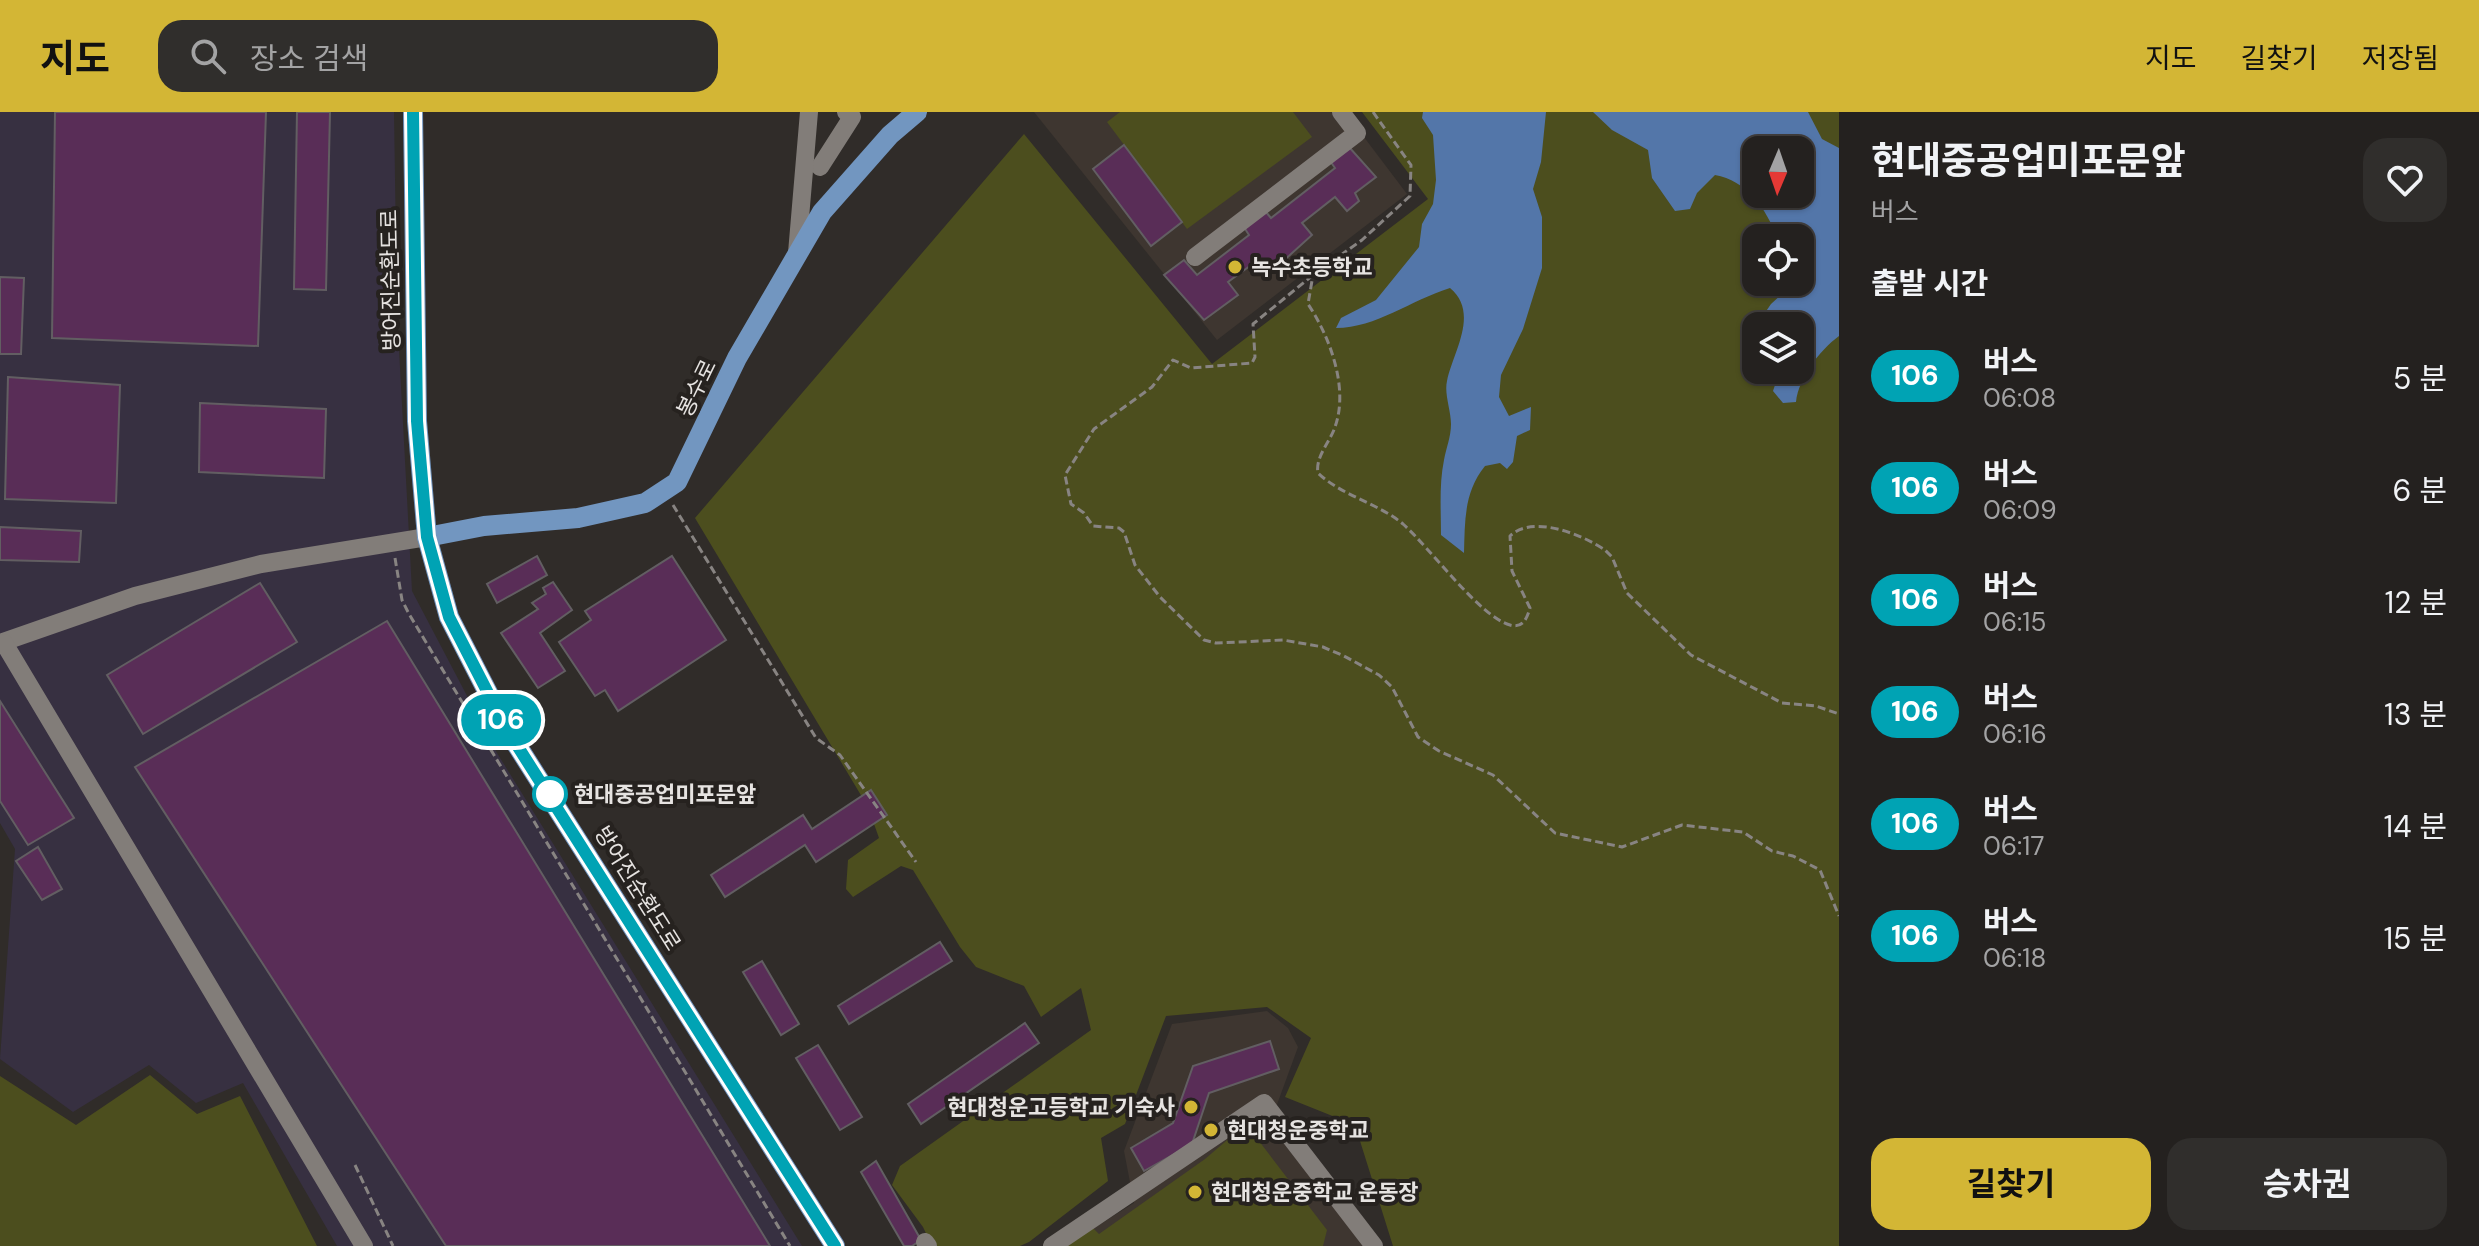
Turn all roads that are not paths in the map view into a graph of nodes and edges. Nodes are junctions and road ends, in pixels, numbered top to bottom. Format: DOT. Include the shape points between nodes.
graph roads {
  1 [pos="413,112"];
  2 [pos="809,112"];
  3 [pos="917,112"];
  4 [pos="1341,112"];
  5 [pos="852,114"];
  6 [pos="820,167"];
  7 [pos="797,253"];
  8 [pos="1195,257"];
  9 [pos="427,537"];
  10 [pos="2,643"];
  11 [pos="364,1246"];
  12 [pos="835,1246"];
  13 [pos="1052,1246"];
  14 [pos="1374,1246"];
  1 -- 9 [label="main road, 방어진순환도로" via="413,312"];
  2 -- 7 [label="street"];
  3 -- 7 [label="main road, 봉수로" via="822,212"];
  4 -- 8 [label="street" via="1357,133"];
  5 -- 6 [label="street"];
  7 -- 9 [label="main road, 봉수로" via="737,358 677,482 664,492 645,503 578,518"];
  9 -- 10 [label="street" via="261,564 135,596"];
  9 -- 12 [label="main road, 방어진순환도로" via="449,617 506,728"];
  10 -- 11 [label="street"];
  13 -- 14 [label="street" via="1264,1103"];
}
